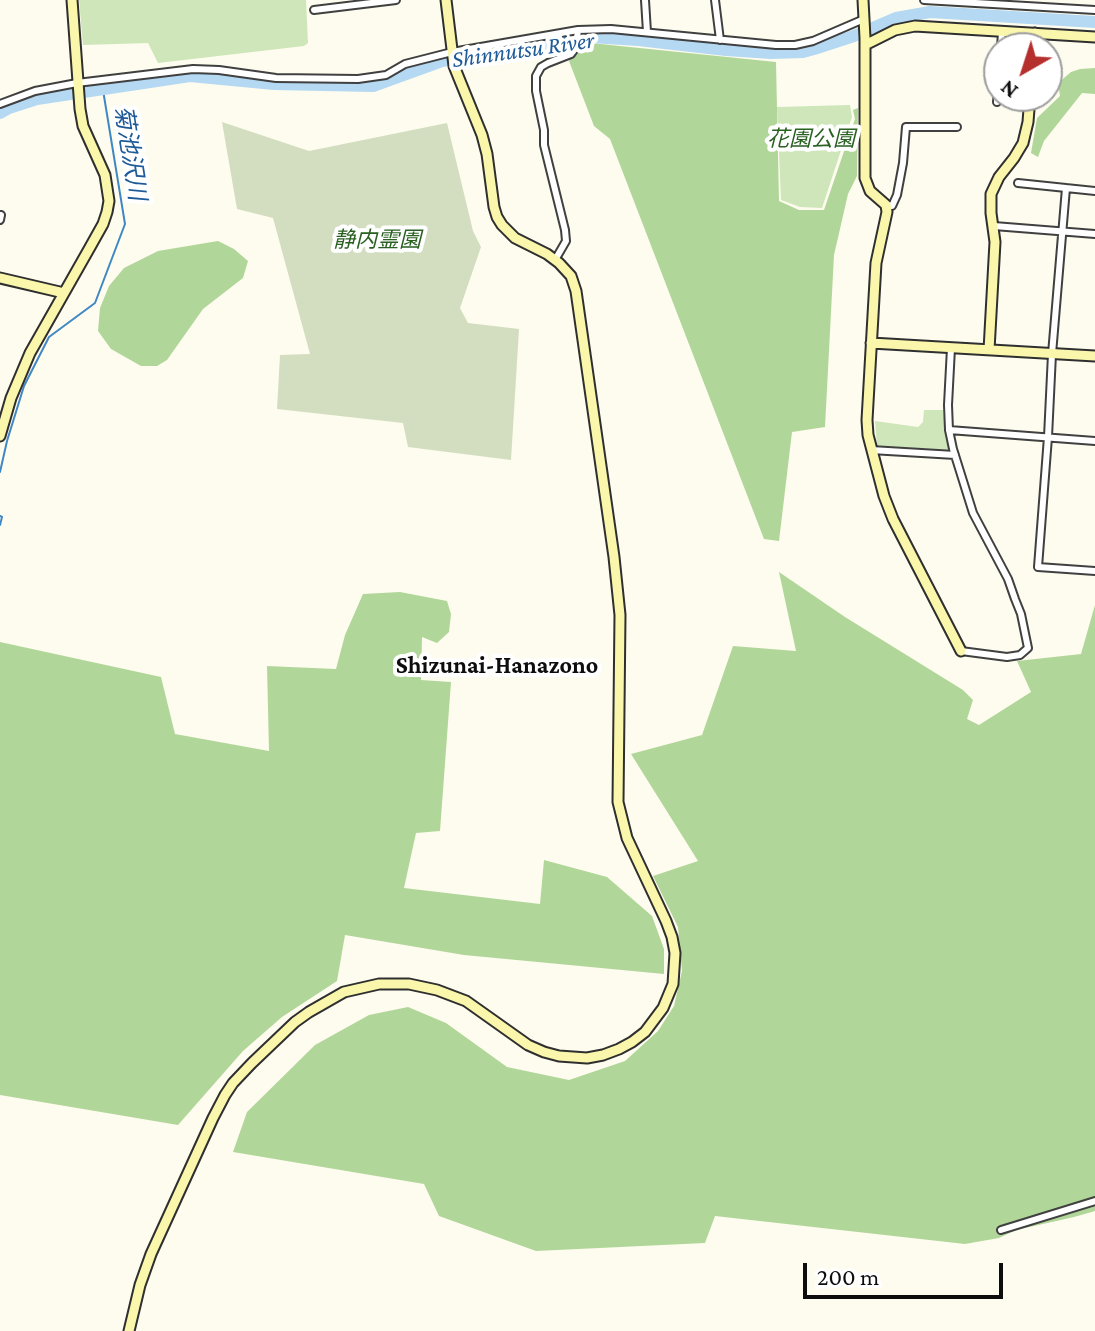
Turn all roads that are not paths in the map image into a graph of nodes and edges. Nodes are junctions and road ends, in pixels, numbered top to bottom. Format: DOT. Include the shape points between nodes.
graph roads {
  1 [pos="72,0"];
  2 [pos="396,0"];
  3 [pos="446,0"];
  4 [pos="645,0"];
  5 [pos="715,0"];
  6 [pos="863,0"];
  7 [pos="924,0"];
  8 [pos="989,2"];
  9 [pos="1041,3"];
  10 [pos="314,10"];
  11 [pos="1095,10"];
  12 [pos="864,21"];
  13 [pos="1002,31"];
  14 [pos="577,32"];
  15 [pos="647,32"];
  16 [pos="1018,32"];
  17 [pos="1063,35"];
  18 [pos="1095,37"];
  19 [pos="720,40"];
  20 [pos="865,42"];
  21 [pos="452,53"];
  22 [pos="78,85"];
  23 [pos="0,104"];
  24 [pos="1029,112"];
  25 [pos="957,127"];
  26 [pos="1018,183"];
  27 [pos="1066,188"];
  28 [pos="1095,191"];
  29 [pos="886,205"];
  30 [pos="994,226"];
  31 [pos="1061,231"];
  32 [pos="1095,234"];
  33 [pos="555,260"];
  34 [pos="0,278"];
  35 [pos="64,293"];
  36 [pos="871,343"];
  37 [pos="951,348"];
  38 [pos="989,350"];
  39 [pos="1052,354"];
  40 [pos="1095,356"];
  41 [pos="949,430"];
  42 [pos="0,436"];
  43 [pos="1048,437"];
  44 [pos="1095,441"];
  45 [pos="870,449"];
  46 [pos="955,455"];
  47 [pos="1095,571"];
  48 [pos="961,651"];
  49 [pos="1095,1201"];
  50 [pos="1001,1230"];
  51 [pos="129,1331"];
  1 -- 22 [label="street"];
  2 -- 10 [label="street"];
  3 -- 21 [label="street"];
  4 -- 15 [label="street"];
  5 -- 19 [label="street"];
  6 -- 12 [label="street"];
  7 -- 8 [label="street"];
  8 -- 9 [label="street"];
  9 -- 11 [label="street"];
  12 -- 19 [label="street" via="795,45"];
  12 -- 20 [label="street"];
  13 -- 16 [label="street"];
  13 -- 20 [label="street" via="915,26"];
  14 -- 15 [label="street"];
  14 -- 21 [label="street"];
  14 -- 33 [label="street" via="571,54 541,67 536,76 544,145 565,230 566,241"];
  15 -- 19 [label="street"];
  17 -- 18 [label="street"];
  20 -- 29 [label="street" via="865,178 870,191"];
  21 -- 22 [label="street" via="358,79 193,69"];
  21 -- 33 [label="street" via="482,135 497,217 515,238"];
  22 -- 23 [label="street" via="35,91"];
  22 -- 35 [label="street" via="83,126 105,175 109,201 103,224"];
  24 -- 30 [label="street" via="1023,143 991,194"];
  25 -- 29 [label="street" via="906,127 897,195 892,206"];
  26 -- 27 [label="street"];
  27 -- 28 [label="street"];
  27 -- 31 [label="street"];
  29 -- 36 [label="street"];
  30 -- 31 [label="street"];
  30 -- 38 [label="street"];
  31 -- 32 [label="street"];
  31 -- 39 [label="street"];
  33 -- 51 [label="street" via="571,276 576,291 614,557 620,615 618,802 627,838 672,937 675,969 669,996 656,1019 632,1042 587,1058 544,1052 466,1001 424,987 365,987 317,1006 268,1047 225,1095 151,1254"];
  34 -- 35 [label="street"];
  35 -- 42 [label="street" via="30,353"];
  36 -- 37 [label="street"];
  36 -- 45 [label="street"];
  37 -- 38 [label="street"];
  37 -- 41 [label="street"];
  38 -- 39 [label="street"];
  39 -- 40 [label="street"];
  39 -- 43 [label="street"];
  41 -- 43 [label="street"];
  41 -- 46 [label="street"];
  43 -- 44 [label="street"];
  43 -- 47 [label="street" via="1038,567"];
  45 -- 46 [label="street"];
  45 -- 48 [label="street" via="893,519"];
  46 -- 48 [label="street" via="973,513 1008,579 1028,648 1007,657"];
  49 -- 50 [label="street"];
}
